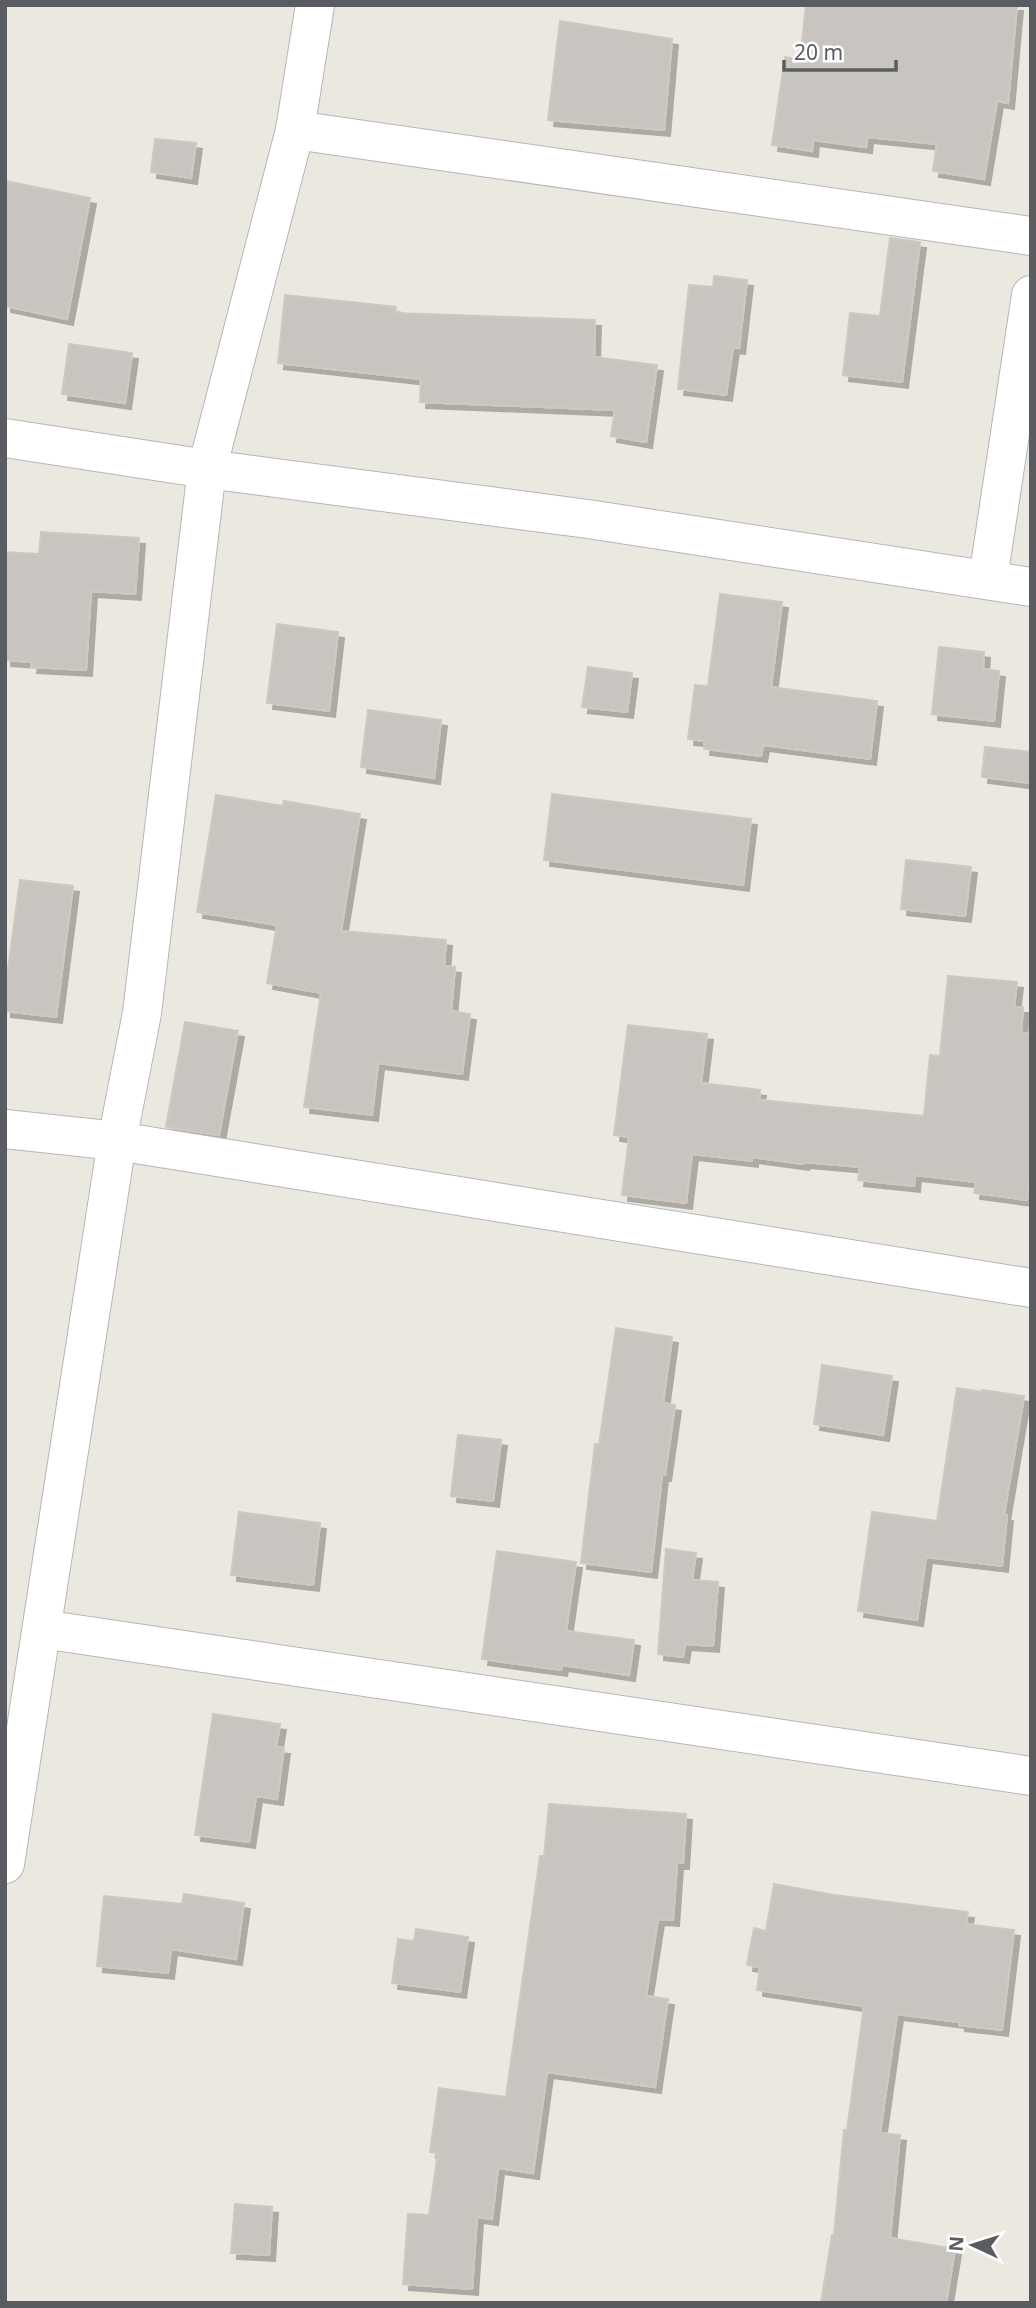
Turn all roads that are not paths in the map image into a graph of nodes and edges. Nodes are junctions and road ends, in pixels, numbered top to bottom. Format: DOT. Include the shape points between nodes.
graph roads {
  1 [pos="315,5"];
  2 [pos="295,130"];
  3 [pos="1031,236"];
  4 [pos="1031,295"];
  5 [pos="5,438"];
  6 [pos="207,469"];
  7 [pos="988,579"];
  8 [pos="1031,587"];
  9 [pos="5,1129"];
  10 [pos="117,1141"];
  11 [pos="1031,1288"];
  12 [pos="42,1629"];
  13 [pos="1031,1776"];
  14 [pos="5,1864"];
  1 -- 2 [label="street"];
  2 -- 3 [label="street"];
  2 -- 6 [label="street"];
  4 -- 7 [label="street"];
  5 -- 6 [label="street"];
  6 -- 7 [label="street" via="588,519"];
  6 -- 10 [label="street" via="142,1013"];
  7 -- 8 [label="street"];
  9 -- 10 [label="street"];
  10 -- 11 [label="street"];
  10 -- 12 [label="street"];
  12 -- 13 [label="street"];
  12 -- 14 [label="street"];
}
